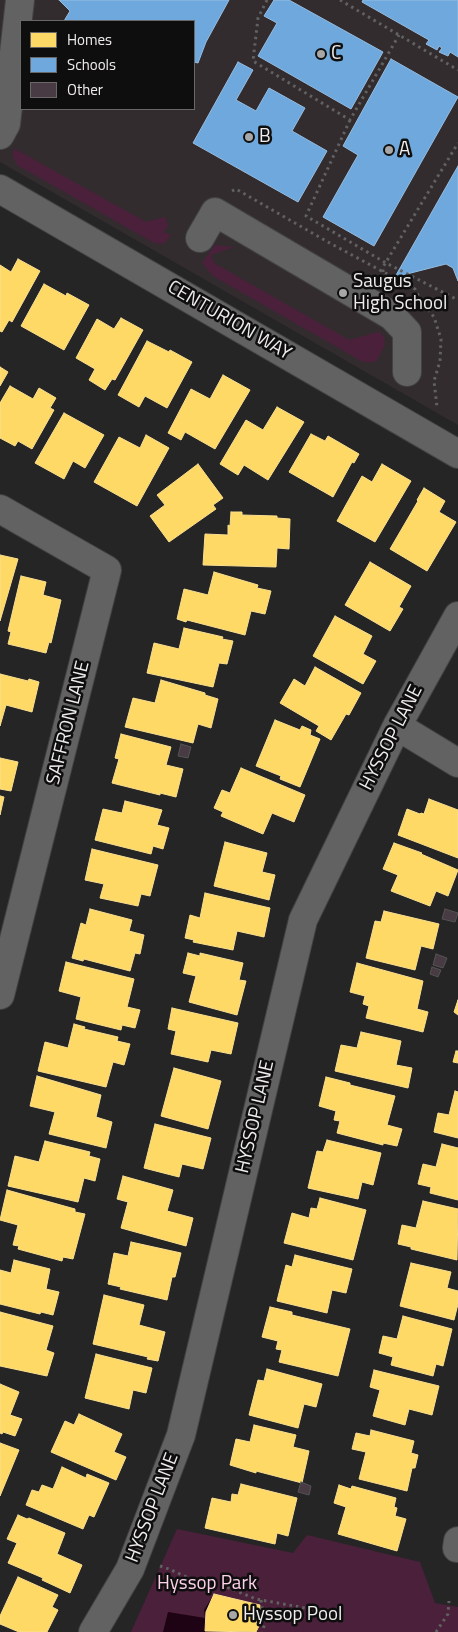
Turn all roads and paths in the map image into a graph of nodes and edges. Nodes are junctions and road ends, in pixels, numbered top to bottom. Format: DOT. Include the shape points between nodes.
graph roads {
  1 [pos="20,0"];
  2 [pos="267,0"];
  3 [pos="340,0"];
  4 [pos="398,35"];
  5 [pos="458,70"];
  6 [pos="350,120"];
  7 [pos="0,135"];
  8 [pos="458,143"];
  9 [pos="0,189"];
  10 [pos="200,238"];
  11 [pos="386,263"];
  12 [pos="383,272"];
  13 [pos="458,300"];
  14 [pos="407,372"];
  15 [pos="458,454"];
  16 [pos="0,508"];
  17 [pos="458,616"];
  18 [pos="396,726"];
  19 [pos="458,763"];
  20 [pos="0,995"];
  21 [pos="160,1566"];
  22 [pos="261,1600"];
  23 [pos="449,1601"];
  24 [pos="305,1608"];
  25 [pos="92,1632"];
  26 [pos="262,1632"];
  27 [pos="436,1632"];
  1 -- 7 [label="street" via="6,124"];
  2 -- 6 [label="path" via="258,18 253,61"];
  3 -- 4 [label="path"];
  4 -- 5 [label="path"];
  4 -- 6 [label="path"];
  6 -- 11 [label="path" via="306,216"];
  8 -- 11 [label="path"];
  9 -- 15 [label="street, CENTURION WAY"];
  10 -- 14 [label="street" via="215,212 392,316 407,332"];
  11 -- 12 [label="path"];
  11 -- 13 [label="path"];
  16 -- 20 [label="street, SAFFRON LANE" via="107,570"];
  17 -- 18 [label="street, HYSSOP LANE"];
  18 -- 19 [label="street"];
  18 -- 25 [label="street, HYSSOP LANE" via="303,920 181,1435 130,1569"];
  21 -- 22 [label="path" via="195,1581 214,1582"];
  22 -- 24 [label="path"];
  22 -- 26 [label="path" via="265,1623"];
  23 -- 27 [label="path" via="448,1614"];
}
